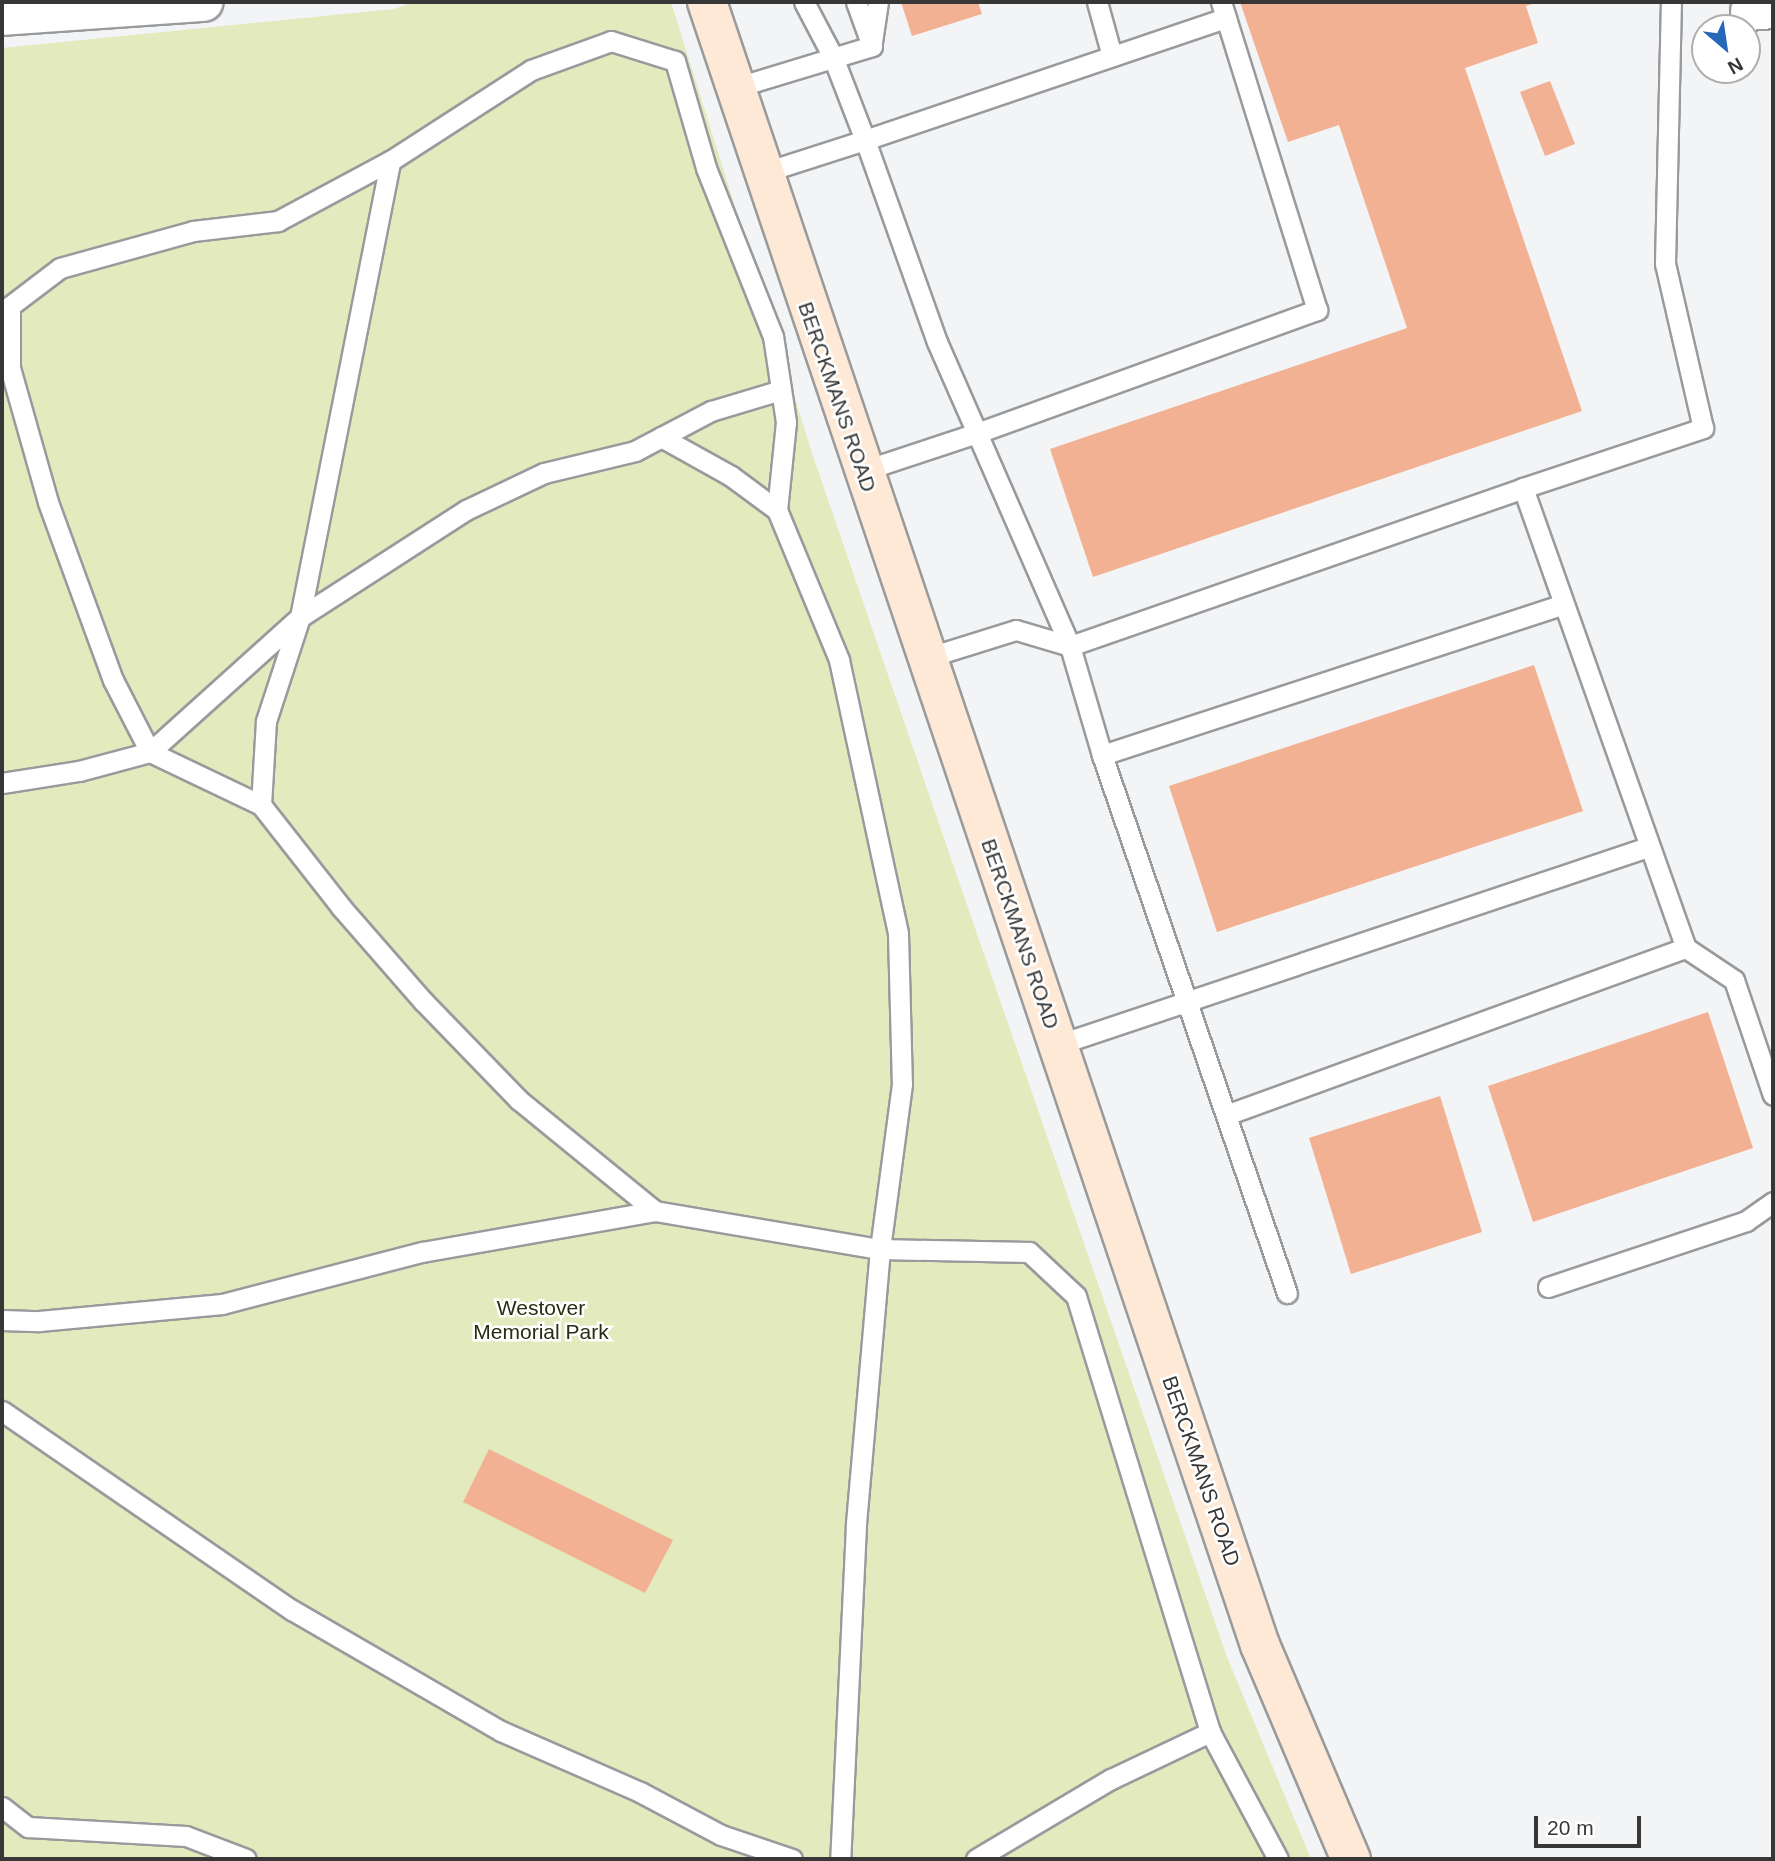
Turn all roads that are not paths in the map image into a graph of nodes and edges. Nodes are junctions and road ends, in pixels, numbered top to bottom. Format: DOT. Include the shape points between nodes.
graph roads {
  1 [pos="204,2"];
  2 [pos="706,2"];
  3 [pos="804,2"];
  4 [pos="856,2"];
  5 [pos="878,2"];
  6 [pos="1097,2"];
  7 [pos="1671,2"];
  8 [pos="1224,10"];
  9 [pos="2,16"];
  10 [pos="872,46"];
  11 [pos="1112,56"];
  12 [pos="833,57"];
  13 [pos="734,88"];
  14 [pos="865,140"];
  15 [pos="390,161"];
  16 [pos="762,173"];
  17 [pos="6,369"];
  18 [pos="781,390"];
  19 [pos="977,433"];
  20 [pos="662,437"];
  21 [pos="862,471"];
  22 [pos="1523,488"];
  23 [pos="776,510"];
  24 [pos="1563,604"];
  25 [pos="300,617"];
  26 [pos="1070,646"];
  27 [pos="926,658"];
  28 [pos="150,752"];
  29 [pos="1102,755"];
  30 [pos="2,783"];
  31 [pos="261,805"];
  32 [pos="1648,847"];
  33 [pos="1686,948"];
  34 [pos="1188,1002"];
  35 [pos="1057,1045"];
  36 [pos="1773,1095"];
  37 [pos="1226,1115"];
  38 [pos="1773,1202"];
  39 [pos="655,1211"];
  40 [pos="880,1249"];
  41 [pos="1548,1287"];
  42 [pos="1287,1293"];
  43 [pos="2,1320"];
  44 [pos="2,1411"];
  45 [pos="1210,1732"];
  46 [pos="2,1807"];
  47 [pos="246,1859"];
  48 [pos="792,1859"];
  49 [pos="840,1859"];
  50 [pos="976,1859"];
  51 [pos="1278,1859"];
  52 [pos="1351,1859"];
  1 -- 9 [label="street"];
  2 -- 13 [label="main road, BERCKMANS ROAD"];
  3 -- 12 [label="lane"];
  4 -- 10 [label="lane"];
  5 -- 10 [label="lane"];
  6 -- 11 [label="lane"];
  7 -- 22 [label="lane" via="1665,264 1703,428"];
  8 -- 11 [label="lane"];
  8 -- 19 [label="lane" via="1317,310"];
  10 -- 12 [label="lane"];
  11 -- 14 [label="lane"];
  12 -- 13 [label="lane"];
  12 -- 14 [label="lane"];
  13 -- 16 [label="main road, BERCKMANS ROAD"];
  14 -- 16 [label="lane"];
  14 -- 19 [label="lane" via="937,342"];
  15 -- 17 [label="lane" via="278,221 193,231 60,268 10,306"];
  15 -- 18 [label="lane" via="531,70 611,41 675,61 706,168 773,336"];
  15 -- 25 [label="lane"];
  16 -- 21 [label="main road, BERCKMANS ROAD"];
  17 -- 28 [label="lane" via="103,654"];
  18 -- 20 [label="lane" via="711,411"];
  18 -- 23 [label="lane" via="786,422"];
  19 -- 21 [label="lane"];
  19 -- 26 [label="lane"];
  20 -- 23 [label="lane" via="731,476"];
  20 -- 25 [label="lane" via="635,451 544,474 466,510"];
  21 -- 27 [label="main road, BERCKMANS ROAD"];
  22 -- 24 [label="lane"];
  22 -- 26 [label="lane"];
  23 -- 40 [label="lane" via="839,660 898,934 902,1084"];
  24 -- 29 [label="lane"];
  24 -- 32 [label="lane"];
  25 -- 28 [label="lane"];
  25 -- 31 [label="lane" via="266,721"];
  26 -- 27 [label="lane" via="1016,630"];
  26 -- 29 [label="lane"];
  27 -- 35 [label="main road, BERCKMANS ROAD"];
  28 -- 30 [label="lane" via="79,771"];
  28 -- 31 [label="lane"];
  29 -- 34 [label="lane"];
  31 -- 39 [label="lane" via="341,907 519,1100"];
  32 -- 33 [label="lane"];
  32 -- 34 [label="lane"];
  33 -- 36 [label="lane" via="1734,980"];
  33 -- 37 [label="lane"];
  34 -- 35 [label="lane"];
  34 -- 37 [label="lane"];
  35 -- 52 [label="main road, BERCKMANS ROAD" via="1260,1645"];
  37 -- 42 [label="lane"];
  38 -- 41 [label="lane" via="1746,1221"];
  39 -- 40 [label="lane"];
  39 -- 43 [label="lane" via="422,1252 222,1304 39,1321"];
  40 -- 45 [label="lane" via="1029,1252 1076,1296"];
  40 -- 49 [label="lane" via="856,1525"];
  44 -- 48 [label="lane" via="292,1610 501,1731 640,1792 721,1835"];
  45 -- 50 [label="lane" via="1111,1779"];
  45 -- 51 [label="lane"];
  46 -- 47 [label="lane" via="28,1827 186,1836"];
}
